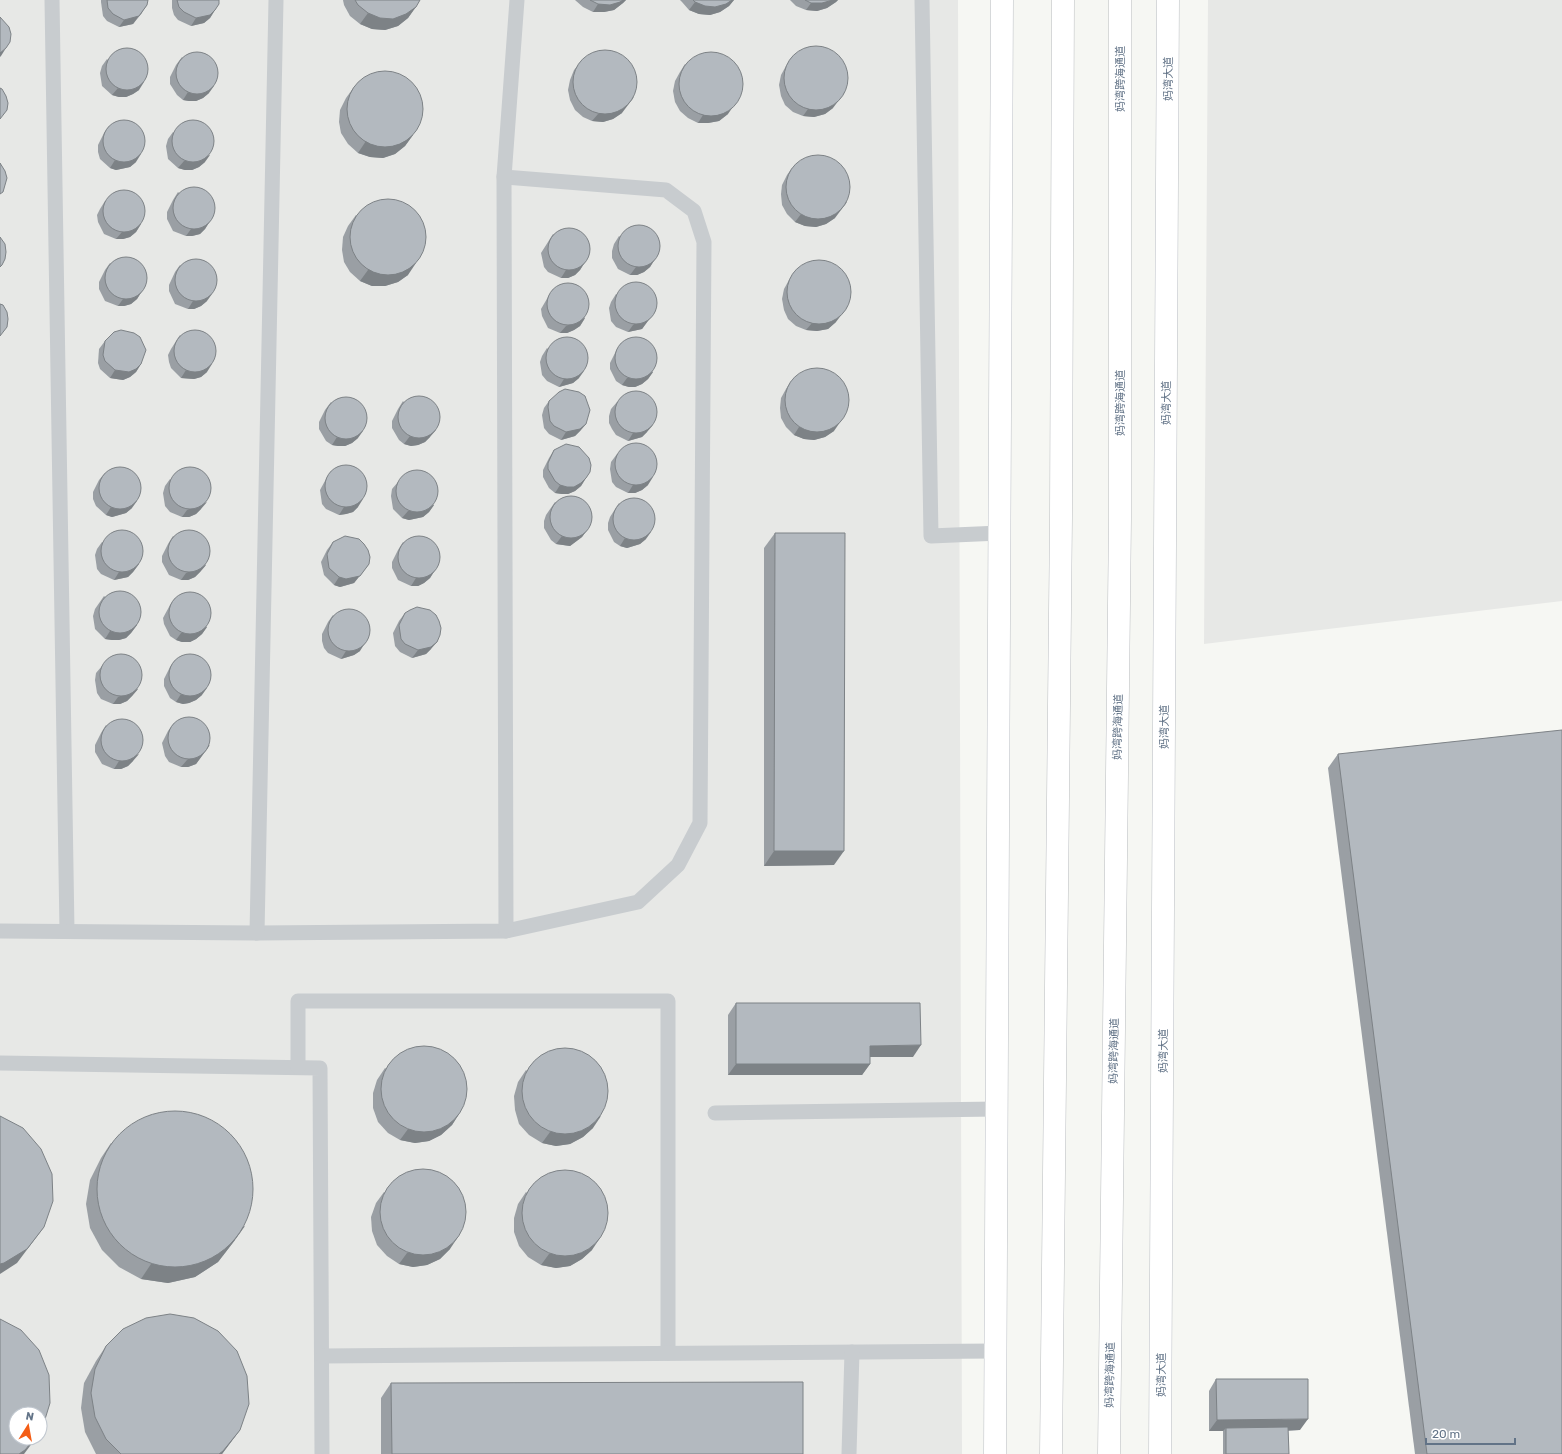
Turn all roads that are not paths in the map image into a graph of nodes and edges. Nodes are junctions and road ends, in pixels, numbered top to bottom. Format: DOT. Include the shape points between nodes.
graph roads {
  1 [pos="52,0"];
  2 [pos="276,0"];
  3 [pos="518,0"];
  4 [pos="922,0"];
  5 [pos="1002,0"];
  6 [pos="1063,0"];
  7 [pos="1120,0"];
  8 [pos="1168,0"];
  9 [pos="504,177"];
  10 [pos="1000,533"];
  11 [pos="0,931"];
  12 [pos="67,931"];
  13 [pos="506,931"];
  14 [pos="257,932"];
  15 [pos="0,1063"];
  16 [pos="298,1067"];
  17 [pos="996,1109"];
  18 [pos="715,1113"];
  19 [pos="995,1351"];
  20 [pos="852,1352"];
  21 [pos="668,1353"];
  22 [pos="322,1356"];
  23 [pos="1165,1452"];
  24 [pos="322,1454"];
  25 [pos="849,1454"];
  26 [pos="995,1454"];
  27 [pos="1051,1454"];
  28 [pos="1109,1454"];
  1 -- 12 [label="lane"];
  2 -- 14 [label="lane"];
  3 -- 9 [label="lane"];
  4 -- 10 [label="lane" via="931,536"];
  5 -- 10 [label="main road"];
  6 -- 27 [label="main road" via="1061,510"];
  7 -- 28 [label="main road, 妈湾跨海通道" via="1120,519"];
  8 -- 23 [label="main road, 妈湾大道"];
  9 -- 13 [label="lane"];
  9 -- 13 [label="lane" via="666,190 694,211 704,242 700,823 678,865 638,902"];
  10 -- 17 [label="main road"];
  11 -- 12 [label="lane"];
  12 -- 14 [label="lane"];
  13 -- 14 [label="lane"];
  15 -- 16 [label="lane"];
  16 -- 21 [label="lane" via="298,1001 668,1001"];
  16 -- 22 [label="lane" via="320,1068"];
  17 -- 18 [label="lane"];
  17 -- 19 [label="main road"];
  19 -- 20 [label="lane"];
  19 -- 26 [label="main road"];
  20 -- 21 [label="lane"];
  20 -- 25 [label="lane"];
  21 -- 22 [label="lane"];
  22 -- 24 [label="lane"];
}
